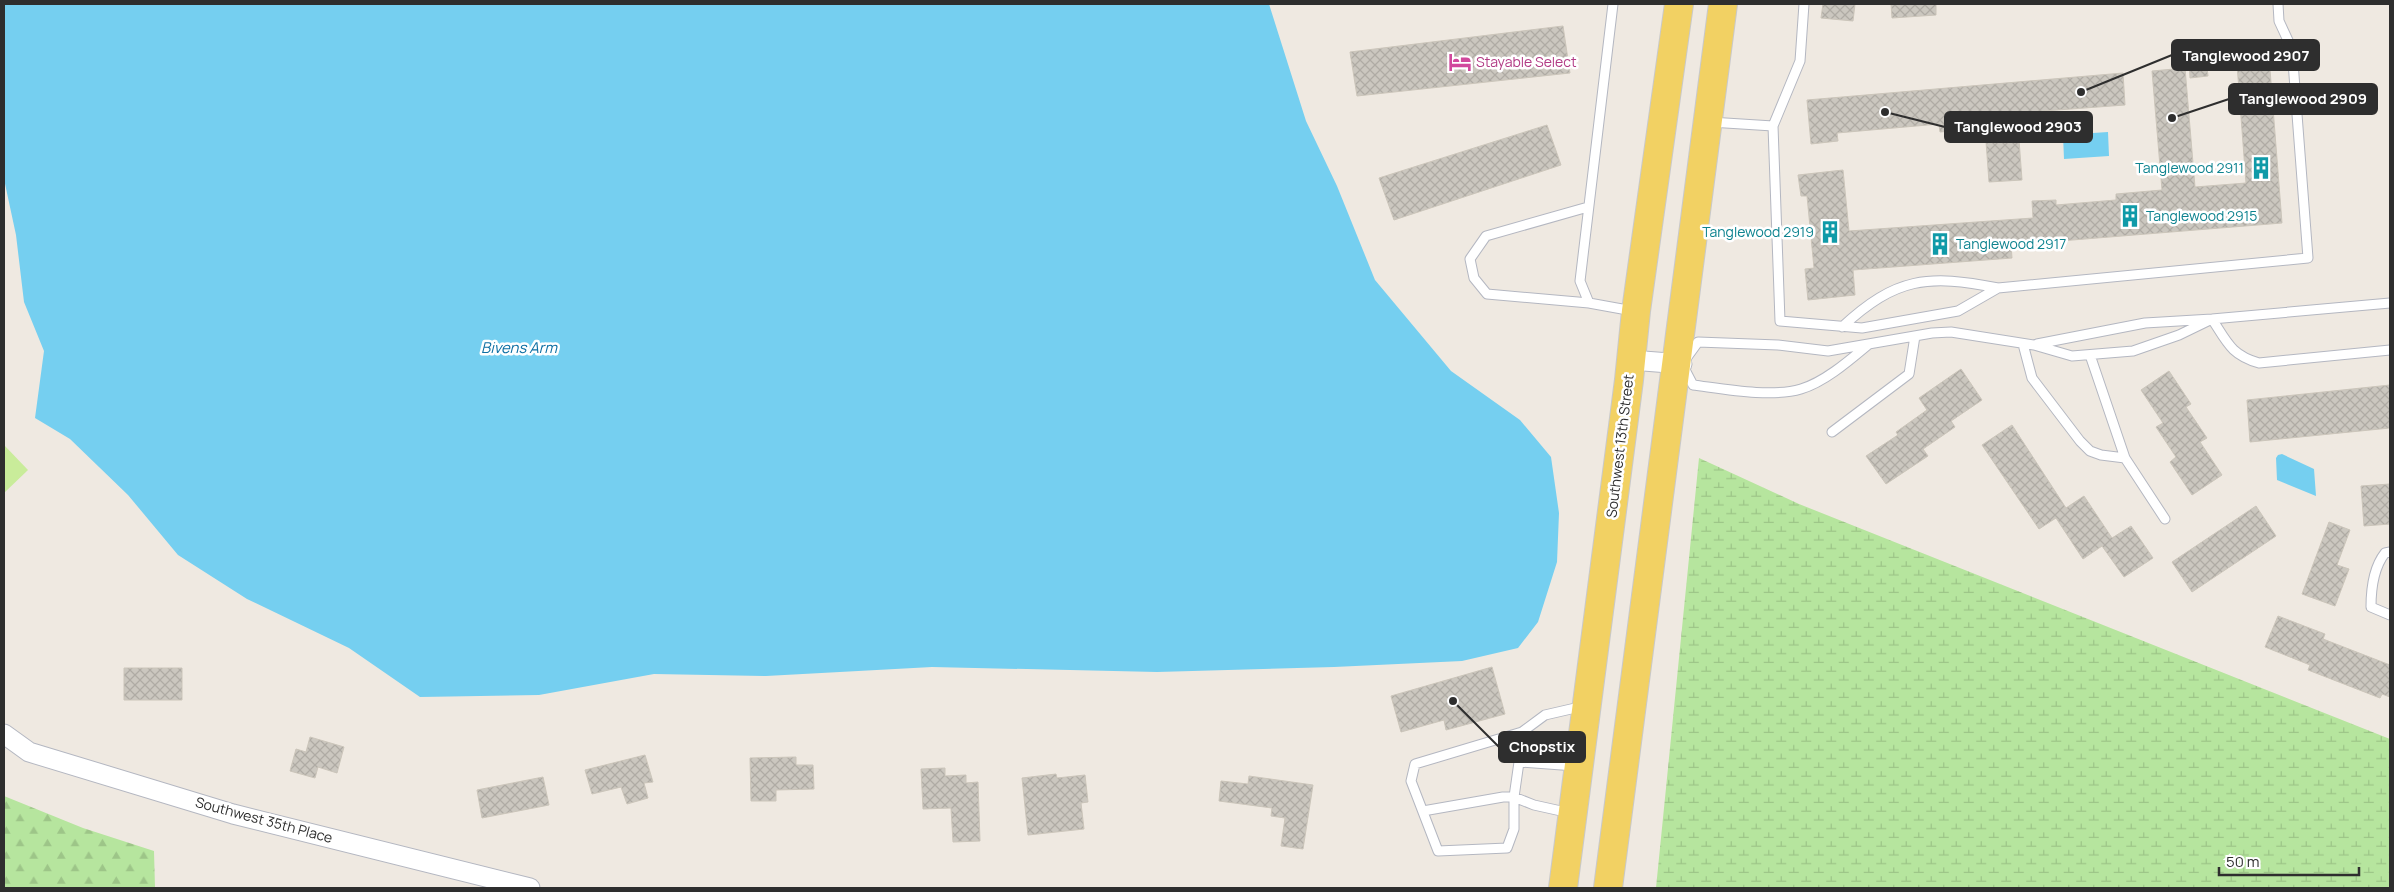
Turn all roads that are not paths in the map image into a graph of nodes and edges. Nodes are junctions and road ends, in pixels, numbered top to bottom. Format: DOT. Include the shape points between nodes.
graph roads {
  1 [pos="1614,4"];
  2 [pos="1678,4"];
  3 [pos="1723,4"];
  4 [pos="1804,4"];
  5 [pos="2278,4"];
  6 [pos="1707,122"];
  7 [pos="1773,126"];
  8 [pos="1588,207"];
  9 [pos="1998,288"];
  10 [pos="1589,303"];
  11 [pos="2390,303"];
  12 [pos="1636,311"];
  13 [pos="2212,320"];
  14 [pos="1842,327"];
  15 [pos="1915,336"];
  16 [pos="1870,344"];
  17 [pos="2023,344"];
  18 [pos="2034,345"];
  19 [pos="2390,350"];
  20 [pos="2090,354"];
  21 [pos="1631,360"];
  22 [pos="1679,364"];
  23 [pos="1832,432"];
  24 [pos="2125,458"];
  25 [pos="2165,518"];
  26 [pos="2390,552"];
  27 [pos="2390,615"];
  28 [pos="1587,705"];
  29 [pos="1522,732"];
  30 [pos="4,734"];
  31 [pos="1519,762"];
  32 [pos="1579,766"];
  33 [pos="1514,797"];
  34 [pos="1423,811"];
  35 [pos="1573,813"];
  36 [pos="530,888"];
  37 [pos="1563,888"];
  38 [pos="1608,888"];
  1 -- 8 [label="lane"];
  2 -- 12 [label="main road, Southwest 13th Street"];
  3 -- 6 [label="main road"];
  4 -- 7 [label="lane" via="1800,61"];
  5 -- 9 [label="lane" via="2279,21 2292,49 2308,258"];
  6 -- 7 [label="lane"];
  6 -- 22 [label="main road"];
  7 -- 14 [label="lane" via="1780,321"];
  8 -- 10 [label="lane" via="1580,281"];
  8 -- 10 [label="lane" via="1486,236 1470,259 1474,278 1487,294"];
  9 -- 14 [label="lane" via="1958,311 1862,328"];
  9 -- 14 [label="lane" via="1954,281 1912,284 1880,295"];
  10 -- 12 [label="lane"];
  11 -- 13 [label="lane"];
  12 -- 21 [label="main road, Southwest 13th Street"];
  13 -- 18 [label="lane" via="2146,323"];
  13 -- 19 [label="lane" via="2232,350 2259,363"];
  13 -- 20 [label="lane" via="2133,351"];
  15 -- 16 [label="lane"];
  15 -- 17 [label="lane" via="1951,332"];
  15 -- 23 [label="lane" via="1909,374"];
  16 -- 22 [label="lane" via="1828,352 1778,345 1698,342"];
  16 -- 22 [label="lane" via="1837,370 1802,389 1756,393 1693,385"];
  17 -- 18 [label="lane"];
  17 -- 24 [label="lane" via="2032,378 2080,441 2101,456"];
  18 -- 20 [label="lane" via="2072,356"];
  20 -- 24 [label="lane"];
  21 -- 22 [label="street"];
  21 -- 28 [label="main road, Southwest 13th Street"];
  22 -- 38 [label="main road"];
  24 -- 25 [label="lane"];
  26 -- 27 [label="lane" via="2384,553 2379,560 2371,607"];
  28 -- 29 [label="lane" via="1545,715"];
  28 -- 32 [label="main road, Southwest 13th Street"];
  29 -- 31 [label="lane"];
  29 -- 34 [label="lane" via="1415,764 1411,781"];
  30 -- 36 [label="street, Southwest 35th Place" via="29,752 233,814"];
  31 -- 32 [label="lane"];
  31 -- 33 [label="lane"];
  32 -- 35 [label="main road, Southwest 13th Street"];
  33 -- 34 [label="lane"];
  33 -- 34 [label="lane" via="1514,829 1507,848 1438,850"];
  33 -- 35 [label="lane"];
  35 -- 37 [label="main road, Southwest 13th Street"];
}
